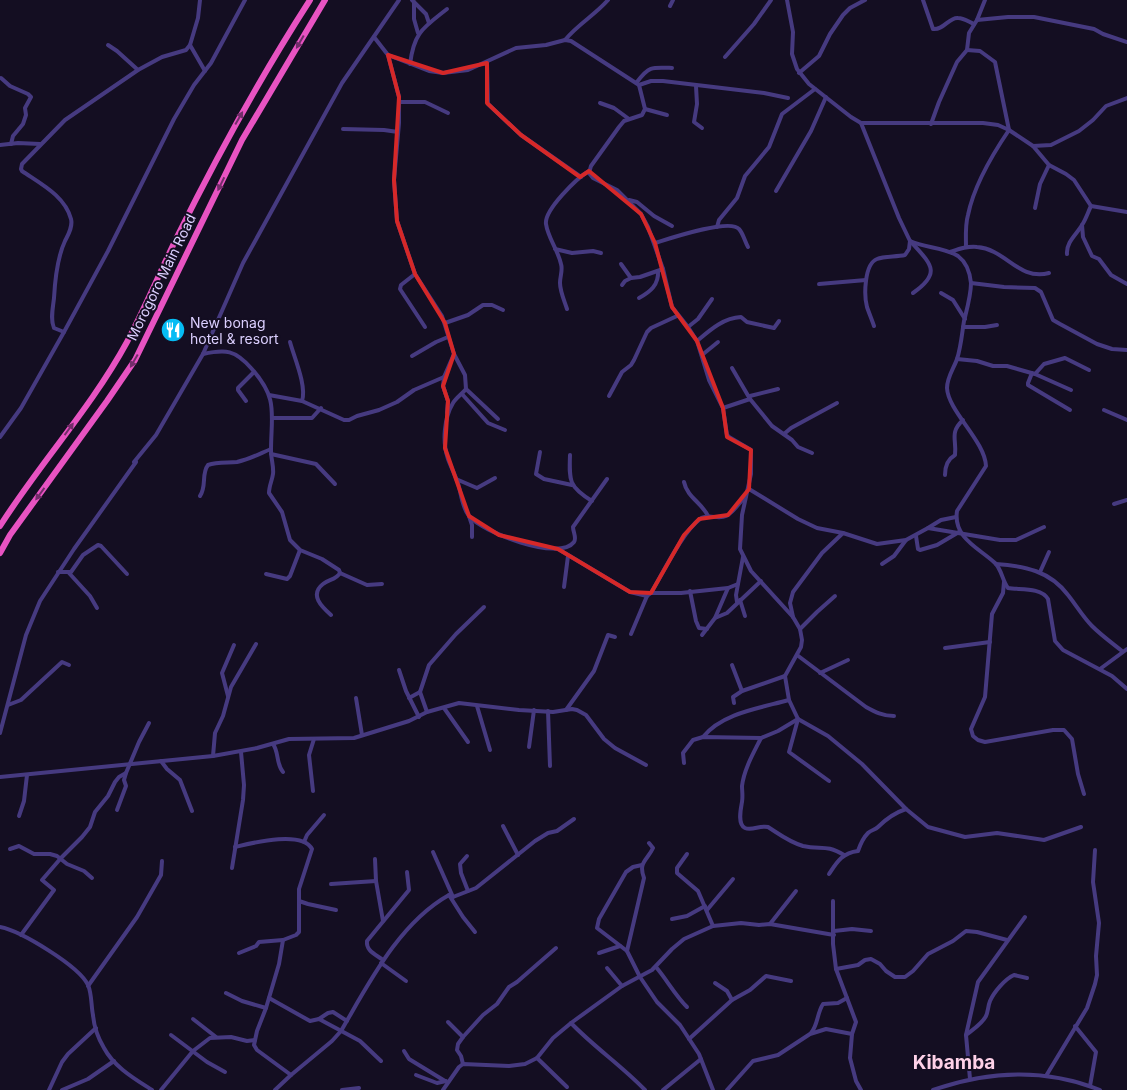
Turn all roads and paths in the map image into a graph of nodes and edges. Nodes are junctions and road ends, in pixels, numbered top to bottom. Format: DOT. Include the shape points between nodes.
graph roads {
  1 [pos="200,0"];
  2 [pos="245,0"];
  3 [pos="310,0"];
  4 [pos="325,0"];
  5 [pos="399,0"];
  6 [pos="608,0"];
  7 [pos="673,0"];
  8 [pos="771,0"];
  9 [pos="787,0"];
  10 [pos="865,0"];
  11 [pos="923,0"];
  12 [pos="985,0"];
  13 [pos="413,1"];
  14 [pos="670,6"];
  15 [pos="447,8"];
  16 [pos="975,22"];
  17 [pos="429,23"];
  18 [pos="418,33"];
  19 [pos="374,37"];
  20 [pos="565,40"];
  21 [pos="1127,42"];
  22 [pos="108,45"];
  23 [pos="190,45"];
  24 [pos="967,50"];
  25 [pos="388,55"];
  26 [pos="725,57"];
  27 [pos="487,63"];
  28 [pos="410,64"];
  29 [pos="672,68"];
  30 [pos="138,70"];
  31 [pos="205,71"];
  32 [pos="800,73"];
  33 [pos="1,78"];
  34 [pos="638,83"];
  35 [pos="696,86"];
  36 [pos="815,88"];
  37 [pos="826,97"];
  38 [pos="788,98"];
  39 [pos="1127,98"];
  40 [pos="399,102"];
  41 [pos="600,103"];
  42 [pos="645,109"];
  43 [pos="448,113"];
  44 [pos="667,115"];
  45 [pos="629,119"];
  46 [pos="861,123"];
  47 [pos="931,124"];
  48 [pos="702,128"];
  49 [pos="343,129"];
  50 [pos="1009,130"];
  51 [pos="398,132"];
  52 [pos="11,144"];
  53 [pos="40,144"];
  54 [pos="0,145"];
  55 [pos="1033,146"];
  56 [pos="1049,165"];
  57 [pos="589,171"];
  58 [pos="581,177"];
  59 [pos="776,191"];
  60 [pos="628,200"];
  61 [pos="1091,206"];
  62 [pos="1035,208"];
  63 [pos="1127,212"];
  64 [pos="1082,225"];
  65 [pos="672,226"];
  66 [pos="717,227"];
  67 [pos="910,241"];
  68 [pos="655,243"];
  69 [pos="748,247"];
  70 [pos="966,247"];
  71 [pos="555,249"];
  72 [pos="950,252"];
  73 [pos="601,253"];
  74 [pos="1067,254"];
  75 [pos="621,264"];
  76 [pos="663,269"];
  77 [pos="658,271"];
  78 [pos="415,274"];
  79 [pos="1049,274"];
  80 [pos="631,278"];
  81 [pos="866,280"];
  82 [pos="970,283"];
  83 [pos="819,284"];
  84 [pos="1127,284"];
  85 [pos="622,285"];
  86 [pos="913,293"];
  87 [pos="941,293"];
  88 [pos="639,298"];
  89 [pos="712,299"];
  90 [pos="567,308"];
  91 [pos="503,310"];
  92 [pos="678,316"];
  93 [pos="965,319"];
  94 [pos="779,321"];
  95 [pos="445,323"];
  96 [pos="997,325"];
  97 [pos="874,326"];
  98 [pos="425,327"];
  99 [pos="688,327"];
  100 [pos="963,327"];
  101 [pos="64,332"];
  102 [pos="448,337"];
  103 [pos="697,341"];
  104 [pos="290,342"];
  105 [pos="718,342"];
  106 [pos="1127,350"];
  107 [pos="203,354"];
  108 [pos="454,354"];
  109 [pos="702,355"];
  110 [pos="412,356"];
  111 [pos="957,358"];
  112 [pos="732,368"];
  113 [pos="1089,370"];
  114 [pos="254,372"];
  115 [pos="1034,374"];
  116 [pos="444,376"];
  117 [pos="466,389"];
  118 [pos="778,389"];
  119 [pos="1070,390"];
  120 [pos="462,394"];
  121 [pos="270,395"];
  122 [pos="610,396"];
  123 [pos="750,397"];
  124 [pos="246,401"];
  125 [pos="302,401"];
  126 [pos="837,403"];
  127 [pos="321,408"];
  128 [pos="723,408"];
  129 [pos="1070,410"];
  130 [pos="1104,410"];
  131 [pos="446,416"];
  132 [pos="272,418"];
  133 [pos="498,419"];
  134 [pos="963,420"];
  135 [pos="1127,420"];
  136 [pos="505,430"];
  137 [pos="784,434"];
  138 [pos="0,437"];
  139 [pos="271,449"];
  140 [pos="540,452"];
  141 [pos="271,454"];
  142 [pos="812,454"];
  143 [pos="570,455"];
  144 [pos="945,475"];
  145 [pos="495,478"];
  146 [pos="456,479"];
  147 [pos="607,479"];
  148 [pos="684,482"];
  149 [pos="335,484"];
  150 [pos="572,485"];
  151 [pos="749,489"];
  152 [pos="200,496"];
  153 [pos="745,497"];
  154 [pos="1127,500"];
  155 [pos="592,501"];
  156 [pos="1114,504"];
  157 [pos="469,516"];
  158 [pos="708,516"];
  159 [pos="956,517"];
  160 [pos="0,526"];
  161 [pos="1044,527"];
  162 [pos="928,528"];
  163 [pos="960,532"];
  164 [pos="843,533"];
  165 [pos="916,536"];
  166 [pos="472,537"];
  167 [pos="906,540"];
  168 [pos="558,549"];
  169 [pos="300,550"];
  170 [pos="0,552"];
  171 [pos="1049,552"];
  172 [pos="568,556"];
  173 [pos="743,557"];
  174 [pos="882,564"];
  175 [pos="996,564"];
  176 [pos="58,572"];
  177 [pos="1040,572"];
  178 [pos="69,573"];
  179 [pos="340,573"];
  180 [pos="127,574"];
  181 [pos="266,574"];
  182 [pos="761,581"];
  183 [pos="1004,582"];
  184 [pos="382,584"];
  185 [pos="738,584"];
  186 [pos="564,587"];
  187 [pos="728,588"];
  188 [pos="690,591"];
  189 [pos="649,594"];
  190 [pos="835,596"];
  191 [pos="739,601"];
  192 [pos="484,606"];
  193 [pos="97,608"];
  194 [pos="330,615"];
  195 [pos="745,616"];
  196 [pos="715,618"];
  197 [pos="793,618"];
  198 [pos="707,629"];
  199 [pos="800,629"];
  200 [pos="631,634"];
  201 [pos="702,635"];
  202 [pos="615,637"];
  203 [pos="990,642"];
  204 [pos="256,644"];
  205 [pos="234,645"];
  206 [pos="945,648"];
  207 [pos="1127,649"];
  208 [pos="1122,651"];
  209 [pos="797,655"];
  210 [pos="848,660"];
  211 [pos="69,665"];
  212 [pos="732,665"];
  213 [pos="1100,669"];
  214 [pos="398,670"];
  215 [pos="820,673"];
  216 [pos="785,676"];
  217 [pos="1127,689"];
  218 [pos="742,691"];
  219 [pos="420,692"];
  220 [pos="228,696"];
  221 [pos="356,698"];
  222 [pos="409,698"];
  223 [pos="789,700"];
  224 [pos="734,703"];
  225 [pos="8,704"];
  226 [pos="477,706"];
  227 [pos="444,708"];
  228 [pos="534,710"];
  229 [pos="566,710"];
  230 [pos="548,711"];
  231 [pos="427,712"];
  232 [pos="894,716"];
  233 [pos="418,717"];
  234 [pos="798,719"];
  235 [pos="149,723"];
  236 [pos="0,733"];
  237 [pos="362,735"];
  238 [pos="702,737"];
  239 [pos="761,738"];
  240 [pos="314,739"];
  241 [pos="468,742"];
  242 [pos="273,744"];
  243 [pos="529,747"];
  244 [pos="490,750"];
  245 [pos="241,752"];
  246 [pos="213,756"];
  247 [pos="161,761"];
  248 [pos="684,763"];
  249 [pos="130,765"];
  250 [pos="646,765"];
  251 [pos="550,766"];
  252 [pos="283,772"];
  253 [pos="126,773"];
  254 [pos="27,775"];
  255 [pos="0,777"];
  256 [pos="829,781"];
  257 [pos="313,791"];
  258 [pos="1084,794"];
  259 [pos="906,809"];
  260 [pos="117,810"];
  261 [pos="192,811"];
  262 [pos="324,815"];
  263 [pos="19,816"];
  264 [pos="574,819"];
  265 [pos="503,826"];
  266 [pos="1081,826"];
  267 [pos="304,842"];
  268 [pos="650,842"];
  269 [pos="235,847"];
  270 [pos="10,849"];
  271 [pos="1095,850"];
  272 [pos="433,852"];
  273 [pos="687,854"];
  274 [pos="518,855"];
  275 [pos="844,855"];
  276 [pos="467,856"];
  277 [pos="60,858"];
  278 [pos="375,859"];
  279 [pos="162,861"];
  280 [pos="642,864"];
  281 [pos="232,868"];
  282 [pos="407,872"];
  283 [pos="829,874"];
  284 [pos="92,878"];
  285 [pos="733,879"];
  286 [pos="376,880"];
  287 [pos="331,884"];
  288 [pos="468,891"];
  289 [pos="796,892"];
  290 [pos="451,896"];
  291 [pos="299,901"];
  292 [pos="833,901"];
  293 [pos="706,908"];
  294 [pos="336,910"];
  295 [pos="1025,917"];
  296 [pos="672,919"];
  297 [pos="383,921"];
  298 [pos="770,924"];
  299 [pos="713,926"];
  300 [pos="0,927"];
  301 [pos="475,932"];
  302 [pos="872,932"];
  303 [pos="834,933"];
  304 [pos="21,935"];
  305 [pos="283,940"];
  306 [pos="1007,940"];
  307 [pos="620,946"];
  308 [pos="556,948"];
  309 [pos="627,951"];
  310 [pos="239,953"];
  311 [pos="599,953"];
  312 [pos="382,961"];
  313 [pos="656,967"];
  314 [pos="607,968"];
  315 [pos="836,969"];
  316 [pos="640,977"];
  317 [pos="1027,978"];
  318 [pos="406,981"];
  319 [pos="791,981"];
  320 [pos="715,983"];
  321 [pos="88,986"];
  322 [pos="622,986"];
  323 [pos="226,993"];
  324 [pos="269,998"];
  325 [pos="846,998"];
  326 [pos="732,1000"];
  327 [pos="687,1007"];
  328 [pos="266,1008"];
  329 [pos="193,1019"];
  330 [pos="319,1020"];
  331 [pos="347,1021"];
  332 [pos="448,1022"];
  333 [pos="571,1023"];
  334 [pos="1075,1026"];
  335 [pos="96,1028"];
  336 [pos="341,1032"];
  337 [pos="810,1034"];
  338 [pos="852,1034"];
  339 [pos="171,1035"];
  340 [pos="966,1035"];
  341 [pos="463,1036"];
  342 [pos="216,1037"];
  343 [pos="689,1039"];
  344 [pos="255,1040"];
  345 [pos="193,1051"];
  346 [pos="404,1051"];
  347 [pos="537,1058"];
  348 [pos="701,1060"];
  349 [pos="114,1061"];
  350 [pos="381,1061"];
  351 [pos="463,1064"];
  352 [pos="225,1072"];
  353 [pos="290,1074"];
  354 [pos="416,1075"];
  355 [pos="1046,1076"];
  356 [pos="970,1079"];
  357 [pos="450,1080"];
  358 [pos="445,1081"];
  359 [pos="1090,1086"];
  360 [pos="567,1087"];
  361 [pos="359,1088"];
  362 [pos="444,1088"];
  363 [pos="49,1090"];
  364 [pos="62,1090"];
  365 [pos="152,1090"];
  366 [pos="162,1090"];
  367 [pos="275,1090"];
  368 [pos="342,1090"];
  369 [pos="450,1090"];
  370 [pos="645,1090"];
  371 [pos="663,1090"];
  372 [pos="713,1090"];
  373 [pos="727,1090"];
  374 [pos="861,1090"];
  375 [pos="933,1090"];
  376 [pos="1100,1090"];
  1 -- 23 [label="street"];
  2 -- 31 [label="street"];
  160 -- 3 [label="highway, Morogoro Main Road, one-way" via="107,376 234,126"];
  4 -- 170 [label="highway, Morogoro Main Road, one-way" via="242,140 135,360"];
  5 -- 19 [label="street"];
  6 -- 20 [label="street"];
  7 -- 14 [label="street"];
  8 -- 26 [label="street"];
  9 -- 32 [label="street" via="793,32 792,54"];
  10 -- 32 [label="street" via="843,15 819,56"];
  11 -- 16 [label="street" via="933,29 942,28 954,18"];
  12 -- 16 [label="street"];
  13 -- 17 [label="street" via="426,14"];
  13 -- 18 [label="street"];
  15 -- 17 [label="street"];
  16 -- 21 [label="street" via="1034,17 1094,30"];
  16 -- 24 [label="street" via="969,33"];
  17 -- 18 [label="street"];
  18 -- 28 [label="street"];
  19 -- 25 [label="street"];
  19 -- 107 [label="street" via="342,83 243,263"];
  20 -- 27 [label="street" via="546,46 516,48"];
  20 -- 34 [label="street" via="577,44"];
  22 -- 30 [label="street"];
  23 -- 30 [label="street" via="186,50"];
  23 -- 31 [label="street"];
  24 -- 47 [label="street" via="957,62"];
  24 -- 50 [label="street" via="980,51 994,62"];
  25 -- 28 [label="street"];
  25 -- 40 [label="street"];
  27 -- 28 [label="street" via="468,70 443,73"];
  27 -- 58 [label="street" via="488,104 521,135"];
  29 -- 34 [label="street" via="649,69"];
  30 -- 53 [label="street" via="65,120"];
  31 -- 101 [label="street" via="174,119"];
  32 -- 36 [label="street"];
  33 -- 52 [label="street" via="31,97 25,108 23,124"];
  34 -- 35 [label="street" via="651,81"];
  34 -- 42 [label="street"];
  35 -- 38 [label="street"];
  35 -- 48 [label="street" via="694,122"];
  36 -- 37 [label="street"];
  36 -- 66 [label="street" via="782,114 769,146 745,176 737,198"];
  37 -- 46 [label="street"];
  37 -- 59 [label="street" via="812,131"];
  39 -- 55 [label="street" via="1106,106 1086,126 1057,143"];
  40 -- 43 [label="street" via="425,102"];
  40 -- 51 [label="street"];
  41 -- 45 [label="street"];
  42 -- 44 [label="street"];
  42 -- 45 [label="street" via="642,115"];
  45 -- 57 [label="street" via="619,127"];
  46 -- 47 [label="street"];
  46 -- 67 [label="street"];
  47 -- 50 [label="street" via="983,123"];
  49 -- 51 [label="street"];
  50 -- 55 [label="street"];
  50 -- 70 [label="street" via="981,177 967,216"];
  51 -- 78 [label="street" via="395,210"];
  52 -- 53 [label="street"];
  52 -- 54 [label="street"];
  53 -- 101 [label="street" via="21,169 53,192 72,221 62,247 55,281 52,320 54,328"];
  55 -- 56 [label="street"];
  56 -- 61 [label="street" via="1074,180"];
  56 -- 62 [label="street" via="1040,184"];
  57 -- 58 [label="street"];
  57 -- 60 [label="street" via="593,178 617,190"];
  58 -- 71 [label="street" via="547,215 545,222"];
  60 -- 65 [label="street" via="638,202"];
  60 -- 68 [label="street" via="641,214"];
  61 -- 63 [label="street"];
  61 -- 64 [label="street"];
  64 -- 74 [label="street" via="1069,243"];
  64 -- 84 [label="street" via="1083,237 1092,256 1099,259 1111,275"];
  66 -- 68 [label="street"];
  66 -- 69 [label="street" via="738,228"];
  67 -- 72 [label="street"];
  67 -- 81 [label="street" via="904,255 872,262"];
  67 -- 86 [label="street" via="928,261 931,271 926,284"];
  68 -- 76 [label="street"];
  70 -- 72 [label="street"];
  70 -- 79 [label="street" via="979,247 1002,255 1028,274"];
  71 -- 73 [label="street" via="572,253"];
  71 -- 90 [label="street" via="562,267 560,285"];
  72 -- 82 [label="street" via="965,262"];
  75 -- 80 [label="street"];
  76 -- 77 [label="street"];
  76 -- 92 [label="street" via="672,307"];
  77 -- 80 [label="street"];
  77 -- 88 [label="street" via="657,282"];
  78 -- 95 [label="street"];
  78 -- 98 [label="street" via="400,289"];
  80 -- 85 [label="street"];
  81 -- 83 [label="street"];
  81 -- 97 [label="street" via="866,305"];
  82 -- 93 [label="street"];
  82 -- 106 [label="street" via="1035,288 1041,292 1053,320 1097,344"];
  87 -- 93 [label="street" via="953,300"];
  89 -- 99 [label="street"];
  91 -- 95 [label="street" via="492,304 483,305 468,315"];
  92 -- 99 [label="street"];
  92 -- 122 [label="street" via="647,332 634,360 622,372"];
  93 -- 100 [label="street"];
  94 -- 103 [label="street" via="774,328 736,317 719,323"];
  95 -- 102 [label="street"];
  96 -- 100 [label="street"];
  99 -- 103 [label="street"];
  100 -- 111 [label="street"];
  101 -- 138 [label="street" via="21,408"];
  102 -- 108 [label="street"];
  102 -- 110 [label="street"];
  103 -- 109 [label="street"];
  104 -- 125 [label="street"];
  105 -- 109 [label="street"];
  107 -- 114 [label="street" via="228,351 244,360"];
  107 -- 176 [label="street" via="169,414"];
  108 -- 116 [label="street"];
  108 -- 117 [label="street"];
  109 -- 128 [label="street" via="709,380"];
  111 -- 115 [label="street"];
  111 -- 134 [label="street" via="947,388"];
  112 -- 123 [label="street"];
  113 -- 115 [label="street" via="1065,358 1044,364"];
  114 -- 121 [label="street"];
  114 -- 124 [label="street" via="238,388"];
  115 -- 119 [label="street"];
  115 -- 129 [label="street" via="1028,385"];
  116 -- 127 [label="street" via="397,402 349,420"];
  116 -- 131 [label="street" via="443,386 448,401"];
  117 -- 120 [label="street"];
  117 -- 133 [label="street"];
  118 -- 123 [label="street"];
  120 -- 131 [label="street"];
  120 -- 136 [label="street" via="488,423"];
  121 -- 125 [label="street"];
  121 -- 132 [label="street"];
  123 -- 128 [label="street"];
  123 -- 137 [label="street" via="772,426"];
  125 -- 127 [label="street"];
  126 -- 137 [label="street"];
  127 -- 132 [label="street" via="312,418"];
  128 -- 151 [label="street" via="729,437 751,450"];
  130 -- 135 [label="street"];
  131 -- 146 [label="street" via="447,457"];
  132 -- 139 [label="street"];
  134 -- 144 [label="street" via="954,432 955,455 947,463"];
  134 -- 159 [label="street" via="979,446 986,466"];
  137 -- 142 [label="street"];
  139 -- 141 [label="street"];
  139 -- 152 [label="street" via="256,457 208,465"];
  140 -- 150 [label="street" via="536,474"];
  141 -- 149 [label="street" via="316,464"];
  141 -- 169 [label="street" via="273,471 269,493 282,512 290,540"];
  143 -- 150 [label="street"];
  145 -- 146 [label="street" via="477,488"];
  146 -- 157 [label="street"];
  147 -- 155 [label="street"];
  148 -- 158 [label="street" via="688,494"];
  150 -- 155 [label="street"];
  151 -- 153 [label="street"];
  151 -- 164 [label="street" via="817,528"];
  153 -- 158 [label="street" via="728,515"];
  153 -- 173 [label="street" via="740,533"];
  154 -- 156 [label="street"];
  155 -- 168 [label="street" via="573,527 575,541"];
  157 -- 166 [label="street"];
  157 -- 168 [label="street" via="499,535 544,549"];
  158 -- 189 [label="street" via="699,519 684,535"];
  159 -- 162 [label="street"];
  159 -- 163 [label="street"];
  161 -- 163 [label="street" via="1016,540"];
  162 -- 163 [label="street"];
  162 -- 165 [label="street"];
  163 -- 165 [label="street" via="920,550"];
  163 -- 175 [label="street"];
  164 -- 167 [label="street" via="877,544"];
  164 -- 197 [label="street" via="822,553 794,592 790,603"];
  165 -- 167 [label="street"];
  167 -- 174 [label="street" via="894,556"];
  168 -- 172 [label="street"];
  169 -- 179 [label="street" via="322,558"];
  169 -- 181 [label="street" via="290,576"];
  171 -- 177 [label="street"];
  172 -- 186 [label="street"];
  172 -- 189 [label="street" via="630,592"];
  173 -- 182 [label="street"];
  173 -- 185 [label="street"];
  175 -- 177 [label="street"];
  175 -- 183 [label="street"];
  176 -- 178 [label="street"];
  176 -- 225 [label="street" via="32,618"];
  177 -- 208 [label="street" via="1055,580 1092,627"];
  178 -- 180 [label="street" via="83,556 98,545"];
  178 -- 193 [label="street"];
  179 -- 184 [label="street" via="367,585"];
  179 -- 194 [label="street" via="322,584 318,591 319,605"];
  182 -- 191 [label="street"];
  182 -- 197 [label="street"];
  183 -- 203 [label="street" via="1003,593 992,614"];
  183 -- 213 [label="street" via="1008,588 1038,591 1046,596 1055,641 1063,650"];
  185 -- 187 [label="street"];
  185 -- 191 [label="street" via="736,595"];
  187 -- 188 [label="street"];
  187 -- 196 [label="street"];
  188 -- 189 [label="street"];
  188 -- 198 [label="street" via="696,621 700,628"];
  189 -- 200 [label="street"];
  190 -- 199 [label="street"];
  191 -- 195 [label="street"];
  191 -- 196 [label="street"];
  192 -- 219 [label="street" via="429,665"];
  196 -- 198 [label="street"];
  197 -- 199 [label="street"];
  198 -- 201 [label="street"];
  199 -- 209 [label="street" via="802,640"];
  202 -- 229 [label="street" via="608,635 594,671"];
  203 -- 206 [label="street"];
  203 -- 258 [label="street" via="985,697 973,722 973,736 985,742 1064,730 1072,739"];
  204 -- 220 [label="street"];
  205 -- 220 [label="street" via="222,673"];
  207 -- 208 [label="street"];
  208 -- 213 [label="street"];
  209 -- 215 [label="street"];
  209 -- 216 [label="street"];
  210 -- 215 [label="street"];
  211 -- 225 [label="street" via="62,662 21,700"];
  212 -- 218 [label="street"];
  213 -- 217 [label="street"];
  214 -- 222 [label="street"];
  215 -- 232 [label="street" via="876,713"];
  216 -- 218 [label="street"];
  216 -- 223 [label="street"];
  218 -- 224 [label="street" via="733,697"];
  219 -- 222 [label="street"];
  219 -- 231 [label="street"];
  220 -- 246 [label="street" via="215,733"];
  221 -- 237 [label="street"];
  222 -- 233 [label="street"];
  223 -- 234 [label="street"];
  223 -- 238 [label="street" via="745,711 710,728"];
  225 -- 236 [label="street"];
  226 -- 227 [label="street" via="459,703"];
  226 -- 228 [label="street"];
  226 -- 244 [label="street"];
  227 -- 231 [label="street"];
  227 -- 241 [label="street"];
  228 -- 230 [label="street"];
  228 -- 243 [label="street"];
  229 -- 230 [label="street"];
  229 -- 250 [label="street" via="577,710 586,715 610,744"];
  230 -- 251 [label="street"];
  231 -- 233 [label="street"];
  233 -- 237 [label="street"];
  234 -- 239 [label="street"];
  234 -- 256 [label="street" via="789,752"];
  234 -- 259 [label="street" via="828,736 855,758"];
  235 -- 249 [label="street"];
  237 -- 240 [label="street"];
  238 -- 239 [label="street"];
  238 -- 248 [label="street" via="694,740 683,753"];
  239 -- 275 [label="street" via="742,786 741,825 752,829 768,827 791,842 833,848"];
  240 -- 242 [label="street" via="289,739"];
  240 -- 257 [label="street" via="309,755"];
  242 -- 245 [label="street"];
  242 -- 252 [label="street"];
  245 -- 246 [label="street"];
  245 -- 269 [label="street" via="244,800"];
  246 -- 247 [label="street"];
  247 -- 249 [label="street"];
  247 -- 261 [label="street" via="180,780"];
  249 -- 253 [label="street"];
  249 -- 254 [label="street"];
  253 -- 260 [label="street" via="126,786"];
  253 -- 277 [label="street" via="115,782 82,838"];
  254 -- 255 [label="street"];
  254 -- 263 [label="street"];
  259 -- 266 [label="street" via="928,827 965,837 998,833 1044,840"];
  259 -- 275 [label="street" via="895,812 870,831 858,851"];
  262 -- 267 [label="street"];
  264 -- 274 [label="street" via="558,831 535,841"];
  265 -- 274 [label="street"];
  267 -- 269 [label="street" via="273,839"];
  267 -- 291 [label="street" via="312,850 299,889"];
  268 -- 280 [label="street" via="653,848"];
  269 -- 281 [label="street"];
  270 -- 277 [label="street" via="19,846 34,854"];
  271 -- 334 [label="street" via="1093,882 1099,923 1097,975 1087,1008"];
  272 -- 290 [label="street"];
  273 -- 293 [label="street" via="676,873 698,891"];
  274 -- 288 [label="street"];
  275 -- 283 [label="street"];
  276 -- 288 [label="street" via="460,864"];
  277 -- 284 [label="street"];
  277 -- 304 [label="street" via="42,880 54,890"];
  278 -- 286 [label="street"];
  279 -- 321 [label="street" via="161,875 137,917"];
  280 -- 307 [label="street" via="626,872 599,919 598,931"];
  280 -- 309 [label="street" via="644,878"];
  282 -- 297 [label="street" via="409,890"];
  285 -- 293 [label="street"];
  286 -- 287 [label="street"];
  286 -- 297 [label="street"];
  288 -- 290 [label="street"];
  289 -- 298 [label="street"];
  290 -- 301 [label="street"];
  290 -- 312 [label="street" via="428,910"];
  291 -- 294 [label="street"];
  291 -- 305 [label="street" via="299,932"];
  292 -- 303 [label="street"];
  293 -- 296 [label="street"];
  293 -- 299 [label="street"];
  295 -- 306 [label="street"];
  297 -- 312 [label="street" via="367,945"];
  298 -- 299 [label="street" via="741,922"];
  298 -- 303 [label="street"];
  299 -- 313 [label="street" via="684,939"];
  300 -- 304 [label="street"];
  302 -- 303 [label="street" via="852,929"];
  303 -- 315 [label="street"];
  304 -- 321 [label="street" via="67,963"];
  305 -- 310 [label="street" via="259,942"];
  305 -- 324 [label="street"];
  306 -- 315 [label="street" via="966,931 928,954 909,974 899,978 870,959"];
  306 -- 340 [label="street" via="978,982"];
  307 -- 309 [label="street"];
  307 -- 311 [label="street"];
  308 -- 341 [label="street" via="509,987 497,1004"];
  309 -- 316 [label="street"];
  312 -- 318 [label="street"];
  312 -- 331 [label="street"];
  313 -- 316 [label="street"];
  313 -- 327 [label="street" via="676,997"];
  314 -- 322 [label="street"];
  315 -- 325 [label="street"];
  316 -- 322 [label="street"];
  316 -- 343 [label="street"];
  317 -- 340 [label="street" via="1014,974 1009,977 993,995 986,1016"];
  319 -- 326 [label="street" via="766,976"];
  320 -- 326 [label="street" via="727,991"];
  321 -- 335 [label="street"];
  322 -- 333 [label="street"];
  323 -- 328 [label="street"];
  324 -- 328 [label="street"];
  324 -- 330 [label="street" via="310,1020"];
  325 -- 337 [label="street" via="838,1003 823,1004"];
  325 -- 338 [label="street" via="856,1022"];
  326 -- 343 [label="street"];
  328 -- 344 [label="street"];
  329 -- 342 [label="street"];
  330 -- 331 [label="street" via="333,1012"];
  330 -- 336 [label="street"];
  331 -- 336 [label="street"];
  332 -- 341 [label="street"];
  333 -- 347 [label="street"];
  333 -- 370 [label="street"];
  334 -- 355 [label="street"];
  334 -- 359 [label="street" via="1096,1052"];
  335 -- 349 [label="street" via="105,1050"];
  335 -- 363 [label="street" via="68,1054"];
  336 -- 350 [label="street" via="360,1042"];
  336 -- 353 [label="street"];
  337 -- 338 [label="street" via="826,1029"];
  337 -- 373 [label="street" via="778,1055 753,1061"];
  338 -- 374 [label="street" via="850,1058"];
  339 -- 345 [label="street"];
  340 -- 356 [label="street"];
  341 -- 351 [label="street" via="457,1050"];
  342 -- 344 [label="street"];
  342 -- 345 [label="street"];
  343 -- 348 [label="street"];
  344 -- 353 [label="street" via="257,1050"];
  345 -- 352 [label="street"];
  345 -- 366 [label="street"];
  346 -- 358 [label="street" via="409,1059"];
  347 -- 351 [label="street" via="509,1066"];
  347 -- 360 [label="street"];
  348 -- 371 [label="street"];
  348 -- 372 [label="street"];
  349 -- 364 [label="street" via="88,1079"];
  349 -- 365 [label="street"];
  351 -- 357 [label="street"];
  353 -- 367 [label="street"];
  354 -- 358 [label="street" via="437,1083"];
  355 -- 356 [label="street" via="1004,1074"];
  355 -- 359 [label="street"];
  356 -- 375 [label="street"];
  357 -- 358 [label="street"];
  357 -- 362 [label="street"];
  359 -- 376 [label="street"];
  361 -- 368 [label="street"];
  362 -- 369 [label="street"];
}
